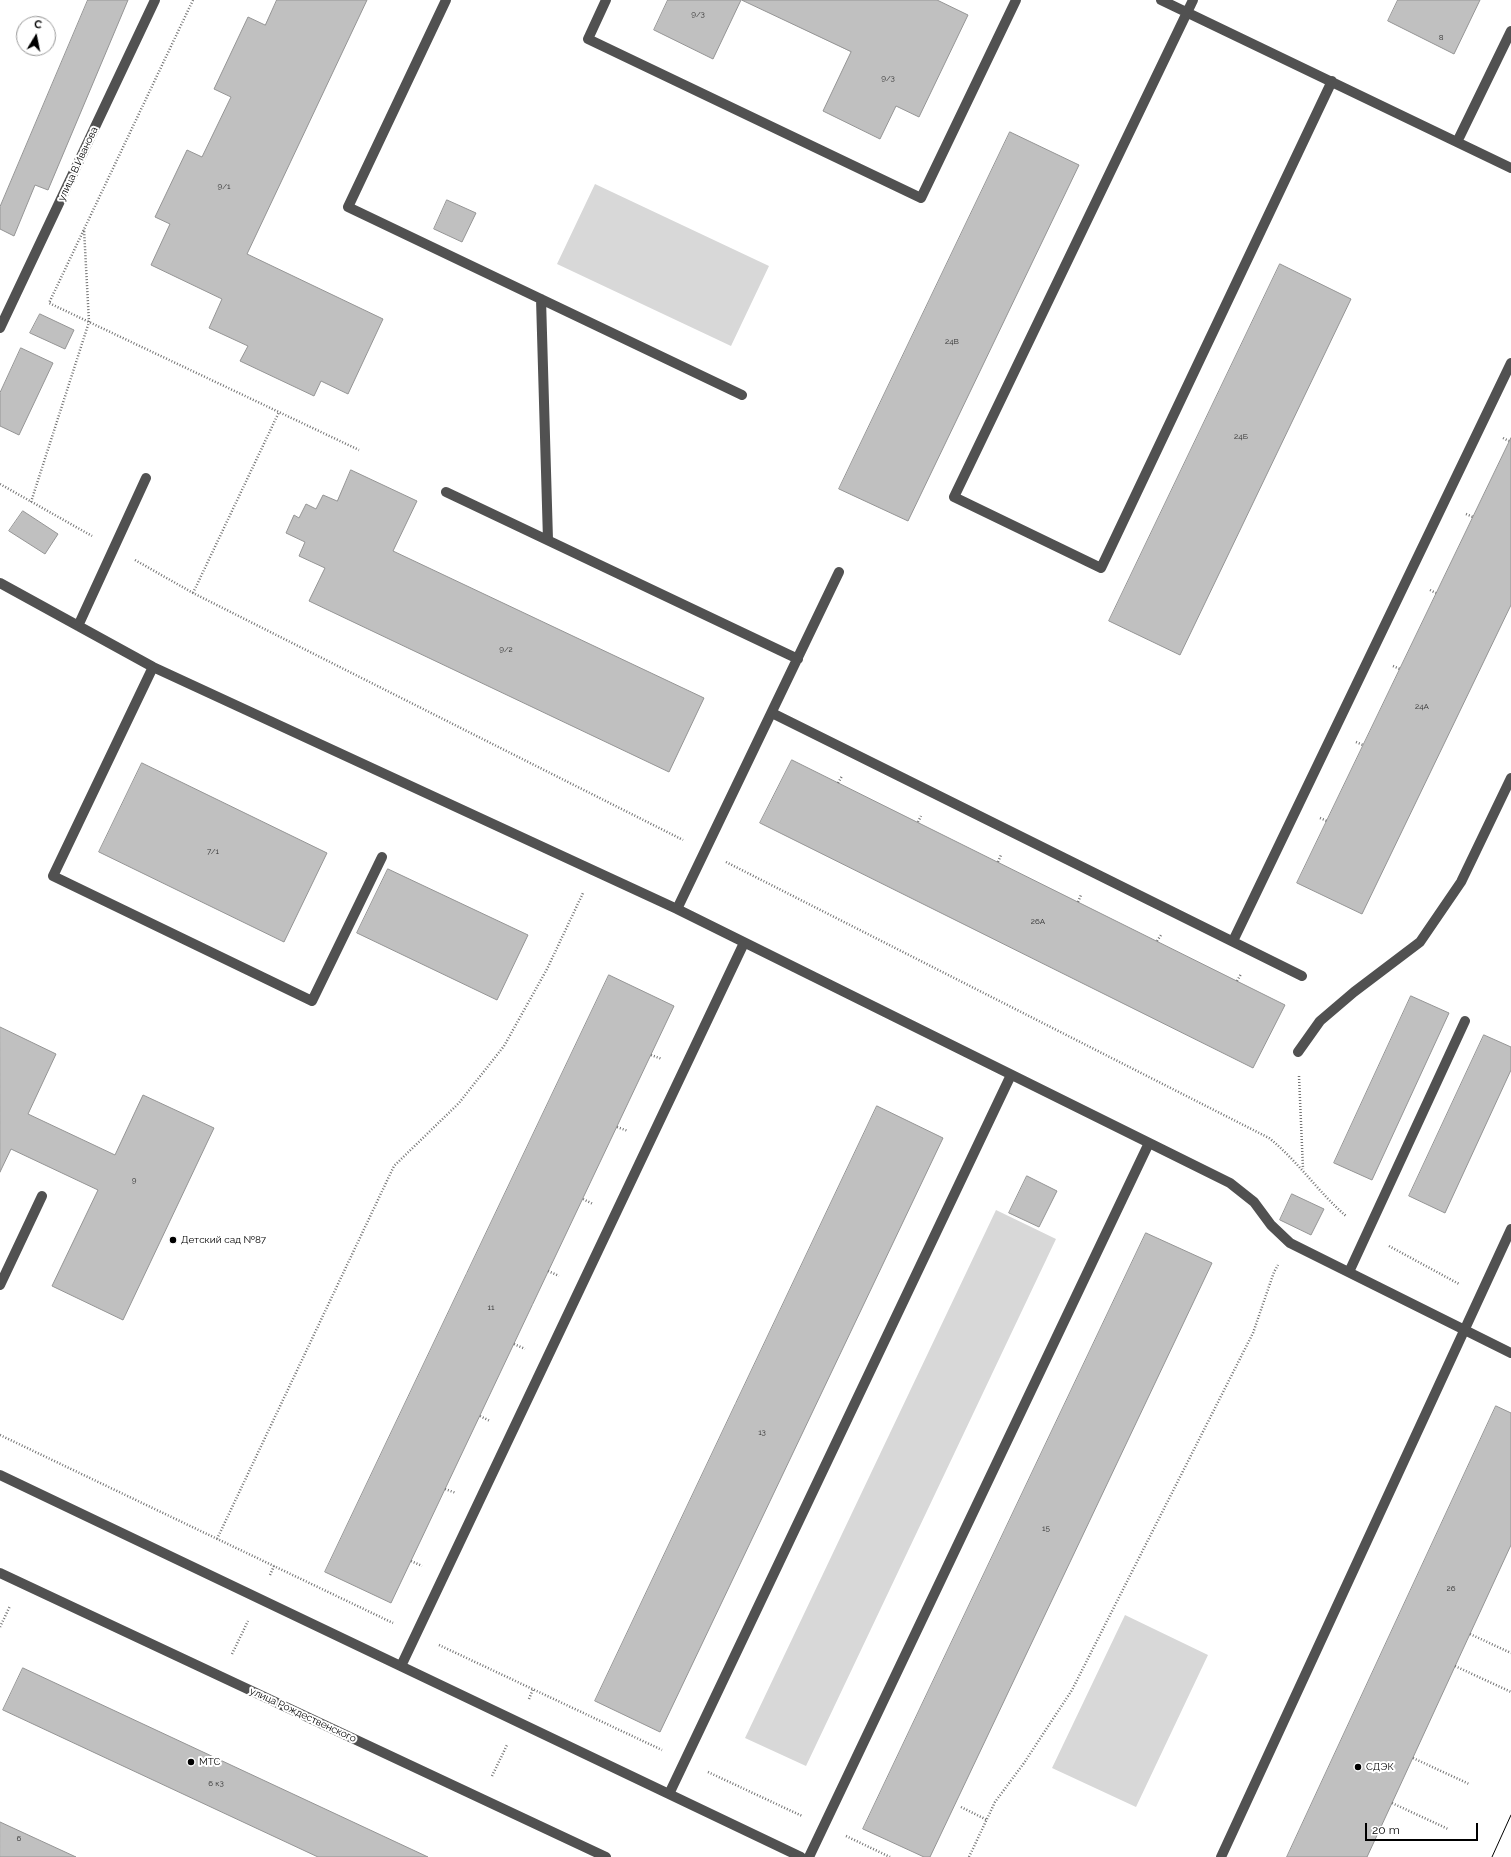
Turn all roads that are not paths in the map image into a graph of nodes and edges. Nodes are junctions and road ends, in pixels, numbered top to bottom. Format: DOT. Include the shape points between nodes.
graph roads {
  1 [pos="155,0"];
  2 [pos="446,0"];
  3 [pos="606,0"];
  4 [pos="1016,0"];
  5 [pos="1161,0"];
  6 [pos="1193,0"];
  7 [pos="1187,12"];
  8 [pos="1511,30"];
  9 [pos="1332,81"];
  10 [pos="1457,142"];
  11 [pos="1511,168"];
  12 [pos="541,299"];
  13 [pos="0,328"];
  14 [pos="1511,363"];
  15 [pos="742,395"];
  16 [pos="146,478"];
  17 [pos="446,492"];
  18 [pos="548,540"];
  19 [pos="839,572"];
  20 [pos="0,583"];
  21 [pos="78,626"];
  22 [pos="798,659"];
  23 [pos="153,667"];
  24 [pos="772,713"];
  25 [pos="1511,778"];
  26 [pos="382,857"];
  27 [pos="677,909"];
  28 [pos="1233,941"];
  29 [pos="744,943"];
  30 [pos="1302,976"];
  31 [pos="1465,1021"];
  32 [pos="1298,1052"];
  33 [pos="1011,1075"];
  34 [pos="1149,1143"];
  35 [pos="42,1196"];
  36 [pos="1511,1229"];
  37 [pos="1348,1272"];
  38 [pos="0,1285"];
  39 [pos="1465,1330"];
  40 [pos="1511,1353"];
  41 [pos="0,1474"];
  42 [pos="0,1573"];
  43 [pos="401,1666"];
  44 [pos="669,1794"];
  45 [pos="606,1857"];
  46 [pos="801,1857"];
  47 [pos="809,1857"];
  48 [pos="1221,1857"];
  1 -- 13 [label="street, улица В.Иванова"];
  2 -- 12 [label="street" via="348,207"];
  3 -- 4 [label="street" via="588,38 921,198"];
  5 -- 7 [label="street"];
  6 -- 7 [label="street"];
  7 -- 9 [label="street"];
  7 -- 9 [label="street" via="954,497 1101,568"];
  8 -- 10 [label="street"];
  9 -- 10 [label="street"];
  10 -- 11 [label="street"];
  12 -- 15 [label="street"];
  12 -- 18 [label="street"];
  14 -- 28 [label="street"];
  16 -- 21 [label="street"];
  17 -- 18 [label="street"];
  18 -- 22 [label="street"];
  19 -- 22 [label="street"];
  20 -- 21 [label="street"];
  21 -- 23 [label="street"];
  22 -- 24 [label="street"];
  23 -- 26 [label="street" via="53,876 312,1001"];
  23 -- 27 [label="street"];
  24 -- 27 [label="street"];
  24 -- 28 [label="street"];
  25 -- 32 [label="street" via="1461,882 1420,942 1354,992 1320,1022"];
  27 -- 29 [label="street"];
  28 -- 30 [label="street"];
  29 -- 33 [label="street"];
  29 -- 43 [label="street"];
  31 -- 37 [label="street"];
  33 -- 34 [label="street"];
  33 -- 44 [label="street"];
  34 -- 37 [label="street" via="1230,1183 1254,1202 1290,1243"];
  34 -- 47 [label="street"];
  35 -- 38 [label="street"];
  36 -- 39 [label="street"];
  37 -- 39 [label="street"];
  39 -- 40 [label="street"];
  39 -- 48 [label="street"];
  41 -- 43 [label="street"];
  42 -- 45 [label="street, улица Рождественского"];
  43 -- 44 [label="street"];
  44 -- 46 [label="street"];
}
